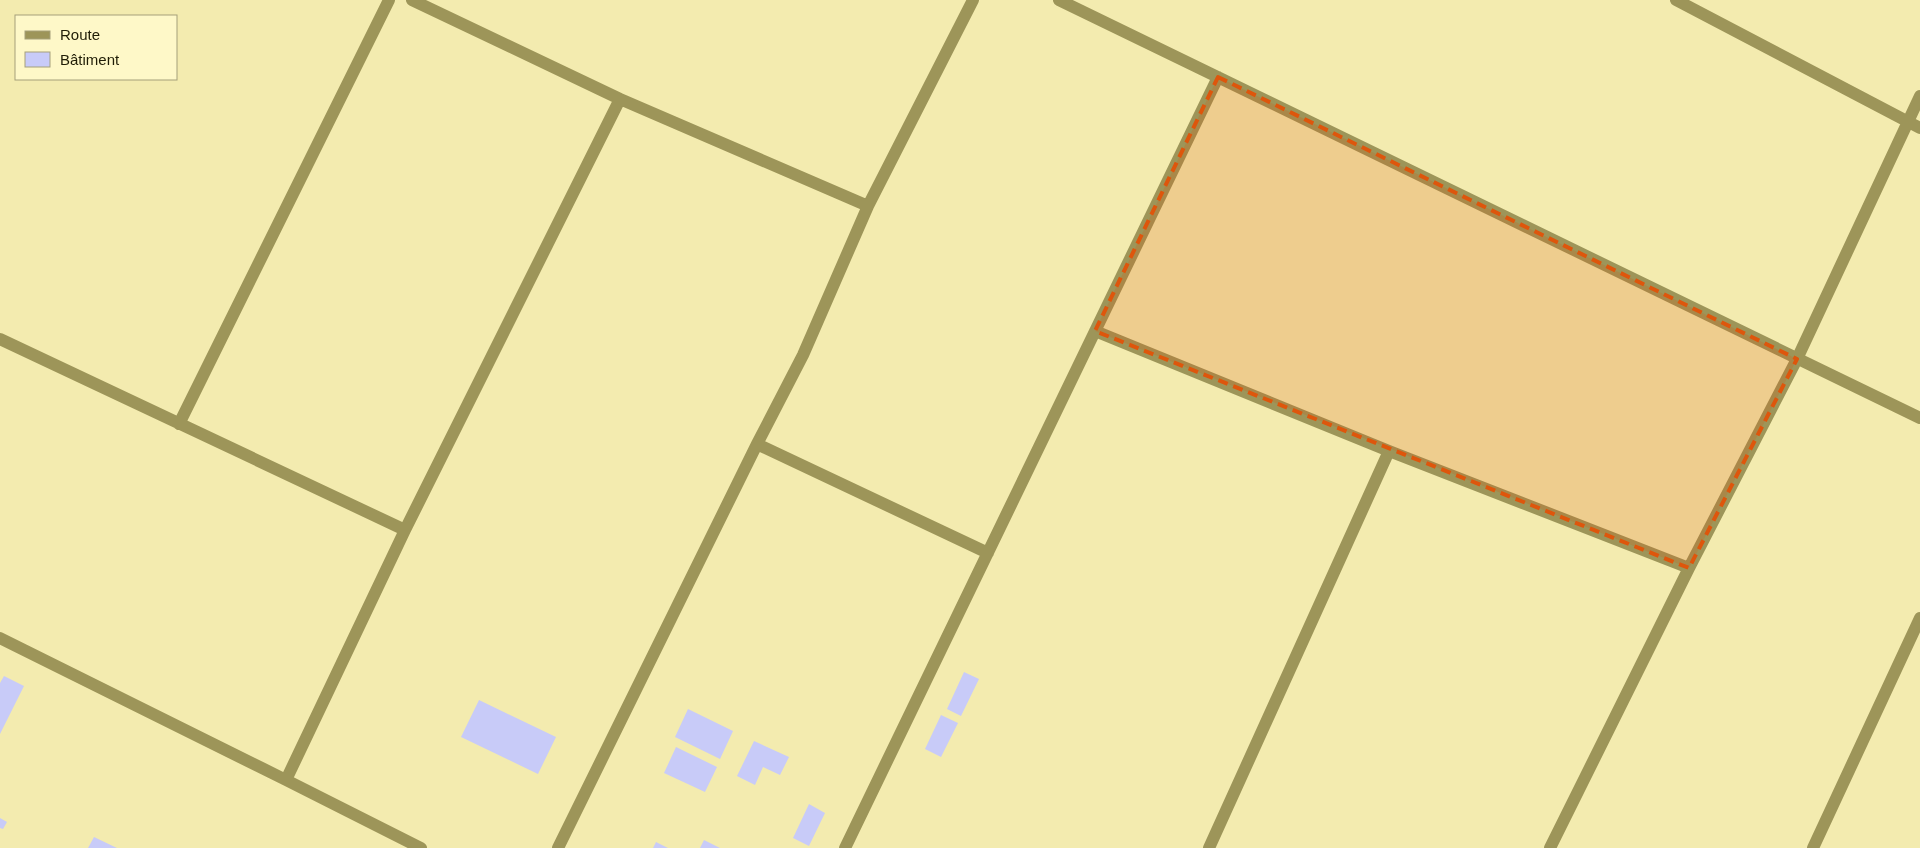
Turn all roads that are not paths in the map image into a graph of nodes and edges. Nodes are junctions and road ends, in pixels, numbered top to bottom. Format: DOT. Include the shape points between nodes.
graph roads {
  1 [pos="389,0"];
  2 [pos="412,0"];
  3 [pos="973,0"];
  4 [pos="1059,0"];
  5 [pos="1676,0"];
  6 [pos="1218,77"];
  7 [pos="1920,96"];
  8 [pos="620,99"];
  9 [pos="1908,122"];
  10 [pos="1920,128"];
  11 [pos="868,206"];
  12 [pos="1095,331"];
  13 [pos="0,339"];
  14 [pos="1797,359"];
  15 [pos="1920,418"];
  16 [pos="179,424"];
  17 [pos="757,444"];
  18 [pos="1390,450"];
  19 [pos="405,530"];
  20 [pos="988,553"];
  21 [pos="1689,568"];
  22 [pos="1920,618"];
  23 [pos="0,638"];
  24 [pos="286,780"];
  25 [pos="421,848"];
  26 [pos="558,848"];
  27 [pos="845,848"];
  28 [pos="1209,848"];
  29 [pos="1550,848"];
  30 [pos="1813,848"];
  1 -- 16 [label="street"];
  2 -- 8 [label="street"];
  3 -- 11 [label="street"];
  4 -- 6 [label="street"];
  5 -- 9 [label="street"];
  6 -- 12 [label="street"];
  6 -- 14 [label="street"];
  7 -- 9 [label="street"];
  8 -- 11 [label="street"];
  8 -- 19 [label="street"];
  9 -- 10 [label="street"];
  9 -- 14 [label="street"];
  11 -- 17 [label="street" via="803,355"];
  12 -- 18 [label="street"];
  12 -- 20 [label="street"];
  13 -- 16 [label="street"];
  14 -- 15 [label="street"];
  14 -- 21 [label="street"];
  16 -- 19 [label="street"];
  17 -- 20 [label="street"];
  17 -- 26 [label="street"];
  18 -- 21 [label="street"];
  18 -- 28 [label="street"];
  19 -- 24 [label="street"];
  20 -- 27 [label="street"];
  21 -- 29 [label="street"];
  22 -- 30 [label="street"];
  23 -- 24 [label="street"];
  24 -- 25 [label="street"];
}
